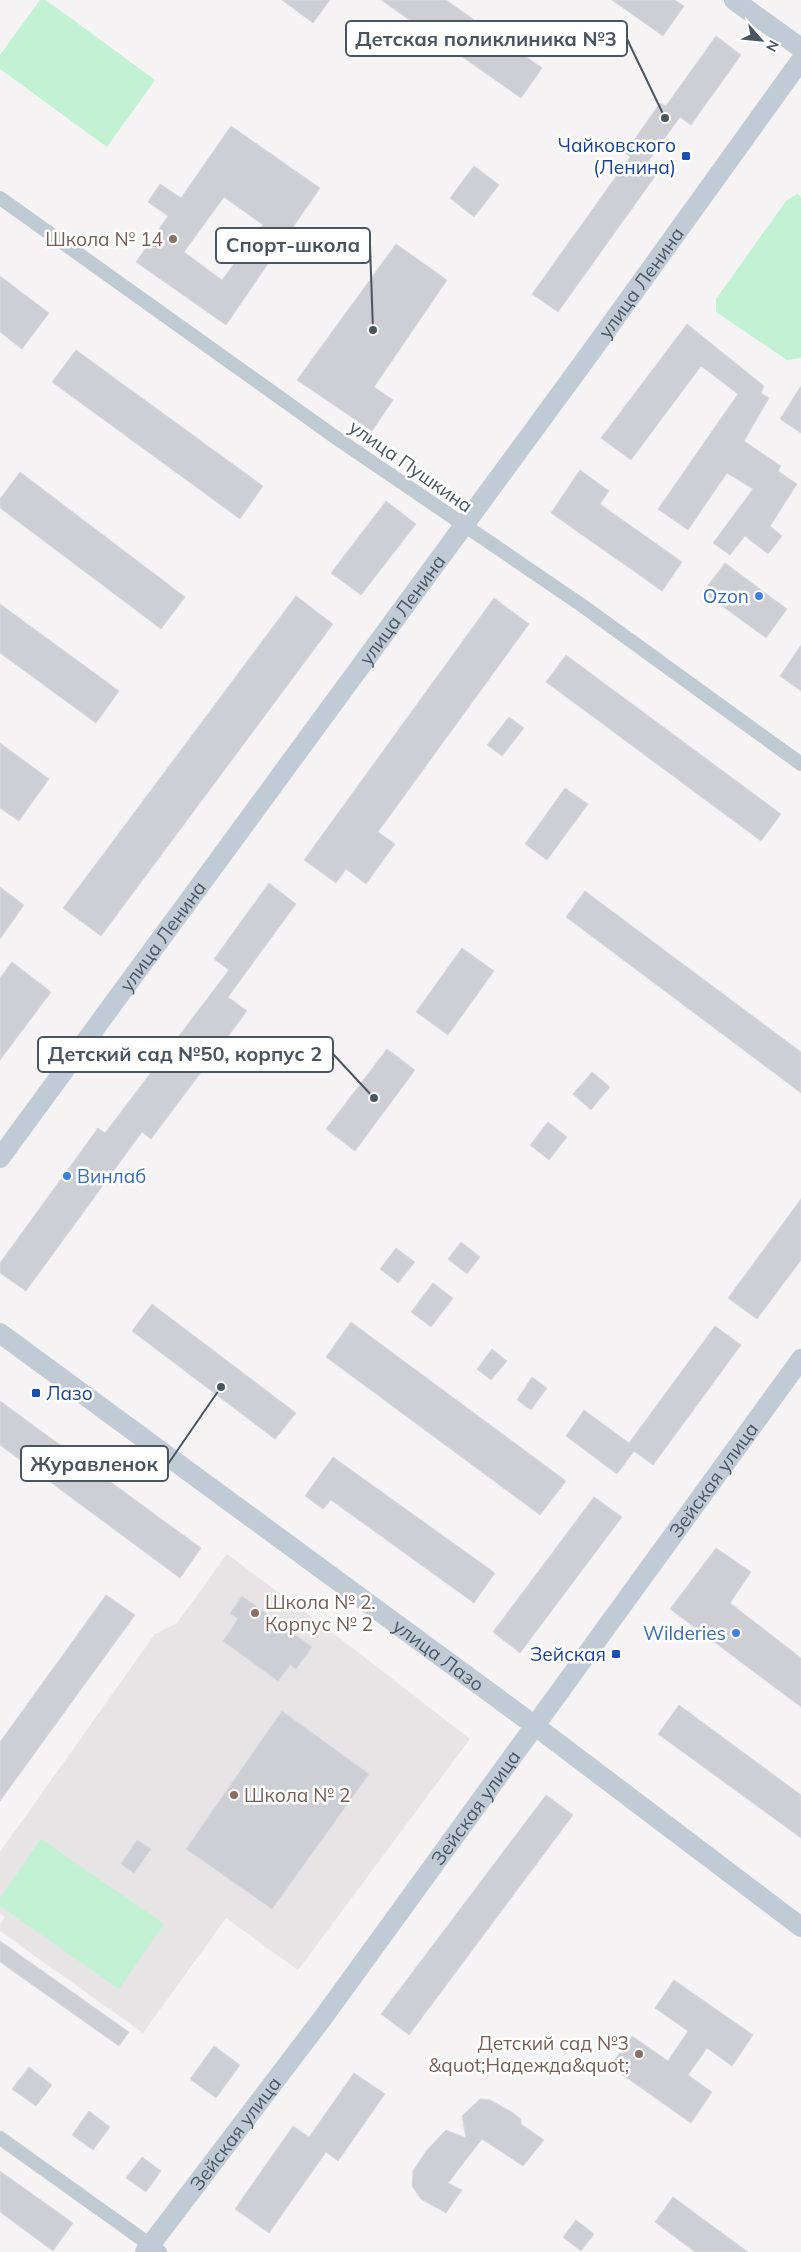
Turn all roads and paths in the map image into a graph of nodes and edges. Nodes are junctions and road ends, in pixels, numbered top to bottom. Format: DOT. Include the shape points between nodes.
graph roads {
  1 [pos="734,0"];
  2 [pos="801,48"];
  3 [pos="801,60"];
  4 [pos="0,198"];
  5 [pos="464,525"];
  6 [pos="801,764"];
  7 [pos="0,1158"];
  8 [pos="0,1333"];
  9 [pos="801,1359"];
  10 [pos="534,1725"];
  11 [pos="801,1927"];
  12 [pos="0,2138"];
  13 [pos="152,2250"];
  1 -- 2 [label="main road"];
  3 -- 5 [label="main road, улица Ленина"];
  4 -- 5 [label="street, улица Пушкина"];
  5 -- 6 [label="street, улица Пушкина"];
  5 -- 7 [label="main road, улица Ленина"];
  8 -- 10 [label="main road, улица Лазо"];
  9 -- 10 [label="main road, Зейская улица"];
  10 -- 11 [label="main road, улица Лазо"];
  10 -- 13 [label="main road, Зейская улица"];
  12 -- 13 [label="street"];
}
